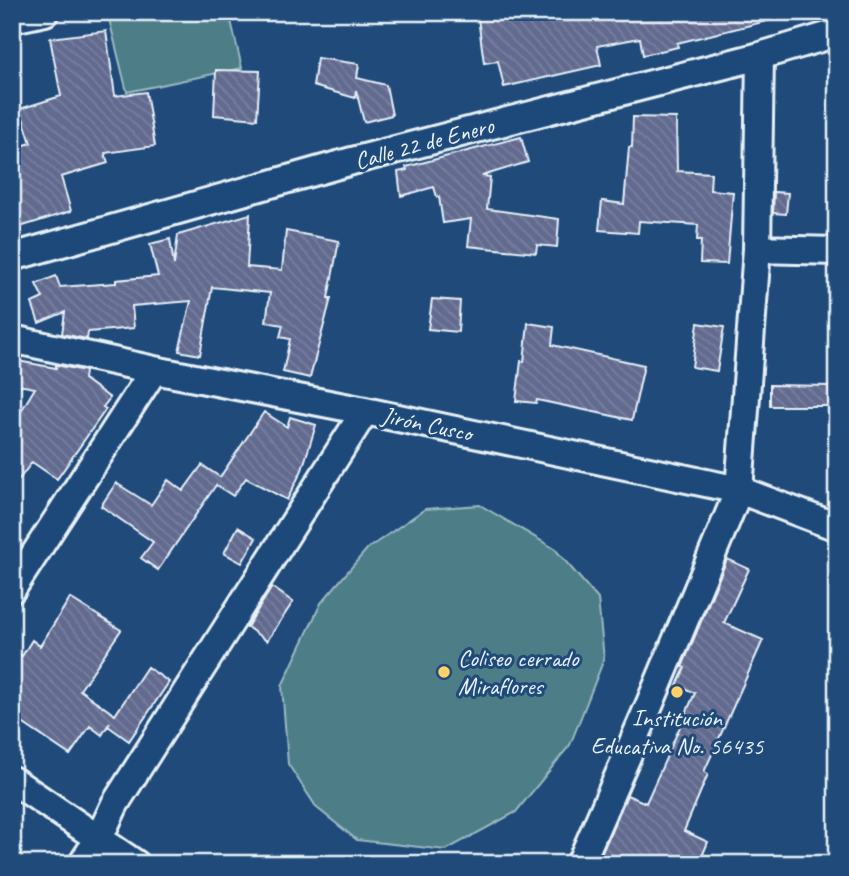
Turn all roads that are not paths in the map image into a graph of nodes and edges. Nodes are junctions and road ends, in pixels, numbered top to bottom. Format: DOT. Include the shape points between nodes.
graph roads {
  1 [pos="45,12"];
  2 [pos="12,19"];
  3 [pos="837,33"];
  4 [pos="760,57"];
  5 [pos="757,250"];
  6 [pos="837,251"];
  7 [pos="12,257"];
  8 [pos="12,339"];
  9 [pos="154,370"];
  10 [pos="365,411"];
  11 [pos="739,490"];
  12 [pos="837,527"];
  13 [pos="12,589"];
  14 [pos="12,780"];
  15 [pos="99,838"];
  16 [pos="82,864"];
  17 [pos="136,864"];
  18 [pos="580,864"];
  1 -- 2 [label="street"];
  3 -- 4 [label="street, Calle 22 de Enero"];
  4 -- 5 [label="street"];
  4 -- 7 [label="street, Calle 22 de Enero" via="352,162"];
  5 -- 6 [label="street"];
  5 -- 11 [label="street"];
  8 -- 9 [label="street, Jirón Cusco"];
  9 -- 10 [label="street, Jirón Cusco"];
  9 -- 13 [label="street"];
  10 -- 11 [label="street, Jirón Cusco"];
  10 -- 15 [label="street" via="115,804"];
  11 -- 12 [label="street, Jirón Cusco"];
  11 -- 18 [label="street"];
  14 -- 15 [label="street"];
  15 -- 16 [label="street"];
  15 -- 17 [label="street"];
}
